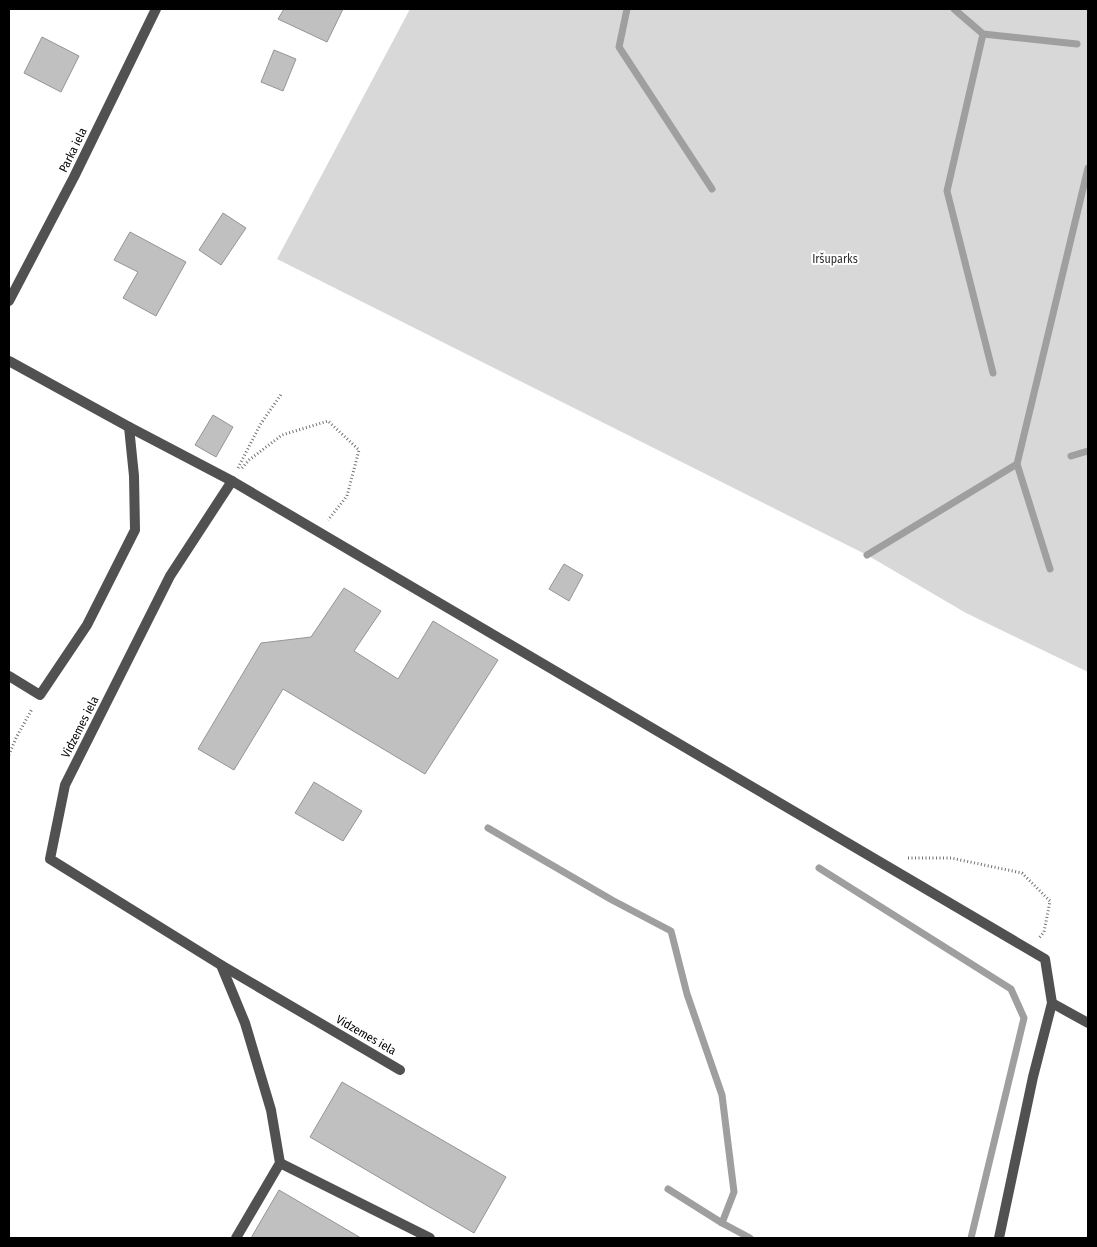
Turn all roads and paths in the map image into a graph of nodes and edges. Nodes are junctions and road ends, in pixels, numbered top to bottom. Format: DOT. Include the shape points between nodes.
graph roads {
  1 [pos="156,9"];
  2 [pos="9,301"];
  3 [pos="9,361"];
  4 [pos="282,393"];
  5 [pos="129,427"];
  6 [pos="232,481"];
  7 [pos="318,532"];
  8 [pos="9,676"];
  9 [pos="40,695"];
  10 [pos="9,755"];
  11 [pos="902,858"];
  12 [pos="1029,950"];
  13 [pos="221,965"];
  14 [pos="1052,1003"];
  15 [pos="1088,1023"];
  16 [pos="400,1070"];
  17 [pos="280,1163"];
  18 [pos="236,1238"];
  19 [pos="430,1238"];
  20 [pos="999,1238"];
  1 -- 2 [label="street, Parka iela"];
  3 -- 5 [label="street"];
  4 -- 6 [label="path" via="260,425"];
  5 -- 6 [label="street"];
  5 -- 9 [label="street" via="135,530 87,625"];
  6 -- 7 [label="street"];
  6 -- 7 [label="path" via="249,460 282,435 328,421 359,450 347,496"];
  6 -- 13 [label="street, Vidzemes iela" via="170,576 65,785 50,859"];
  7 -- 12 [label="street"];
  8 -- 9 [label="street"];
  9 -- 10 [label="path"];
  11 -- 12 [label="path" via="951,858 1022,873 1050,901 1044,932"];
  12 -- 14 [label="street" via="1045,960"];
  13 -- 16 [label="street, Vidzemes iela"];
  13 -- 17 [label="street" via="245,1023 271,1110"];
  14 -- 15 [label="street"];
  14 -- 20 [label="street"];
  17 -- 18 [label="street"];
  17 -- 19 [label="street"];
}
